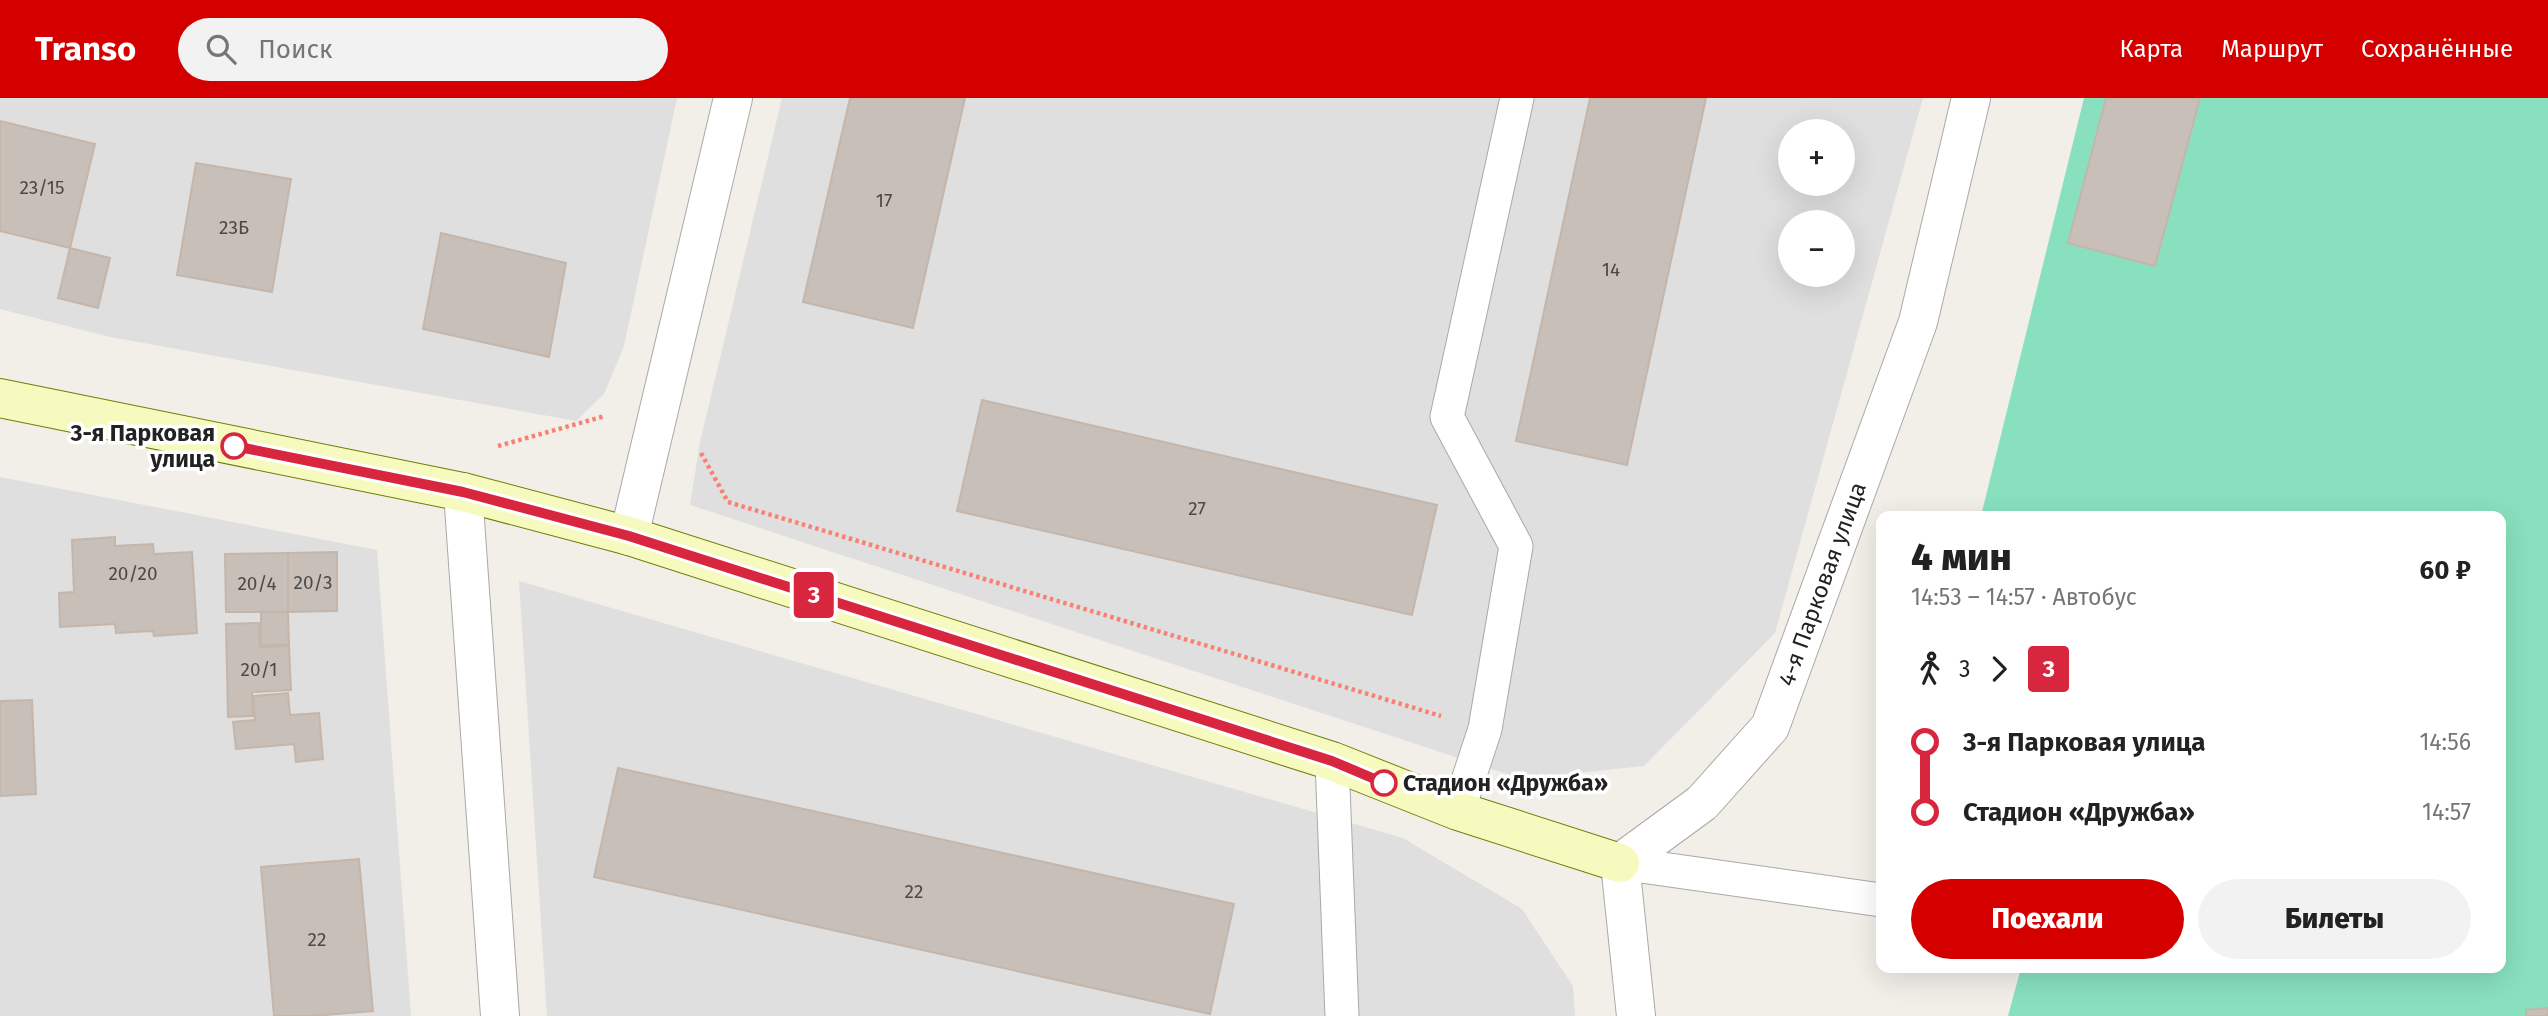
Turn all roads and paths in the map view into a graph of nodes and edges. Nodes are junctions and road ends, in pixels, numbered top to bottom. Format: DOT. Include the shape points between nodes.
graph roads {
  1 [pos="733,98"];
  2 [pos="1517,98"];
  3 [pos="1971,98"];
  4 [pos="0,398"];
  5 [pos="605,416"];
  6 [pos="488,444"];
  7 [pos="697,445"];
  8 [pos="463,492"];
  9 [pos="629,536"];
  10 [pos="1485,729"];
  11 [pos="1332,761"];
  12 [pos="1458,811"];
  13 [pos="1620,863"];
  14 [pos="1876,899"];
  15 [pos="500,1016"];
  16 [pos="1342,1016"];
  17 [pos="1636,1016"];
  1 -- 9 [label="street"];
  2 -- 10 [label="lane" via="1447,417 1516,546"];
  3 -- 13 [label="street, 4-я Парковая улица" via="1918,322 1770,727 1702,803"];
  4 -- 8 [label="street"];
  5 -- 6 [label="path" via="502,447"];
  7 -- 10 [label="path" via="728,502"];
  8 -- 9 [label="street"];
  8 -- 15 [label="street"];
  9 -- 11 [label="street"];
  10 -- 12 [label="lane"];
  11 -- 12 [label="street"];
  11 -- 16 [label="lane"];
  12 -- 13 [label="street"];
  13 -- 14 [label="lane"];
  13 -- 17 [label="street"];
}
